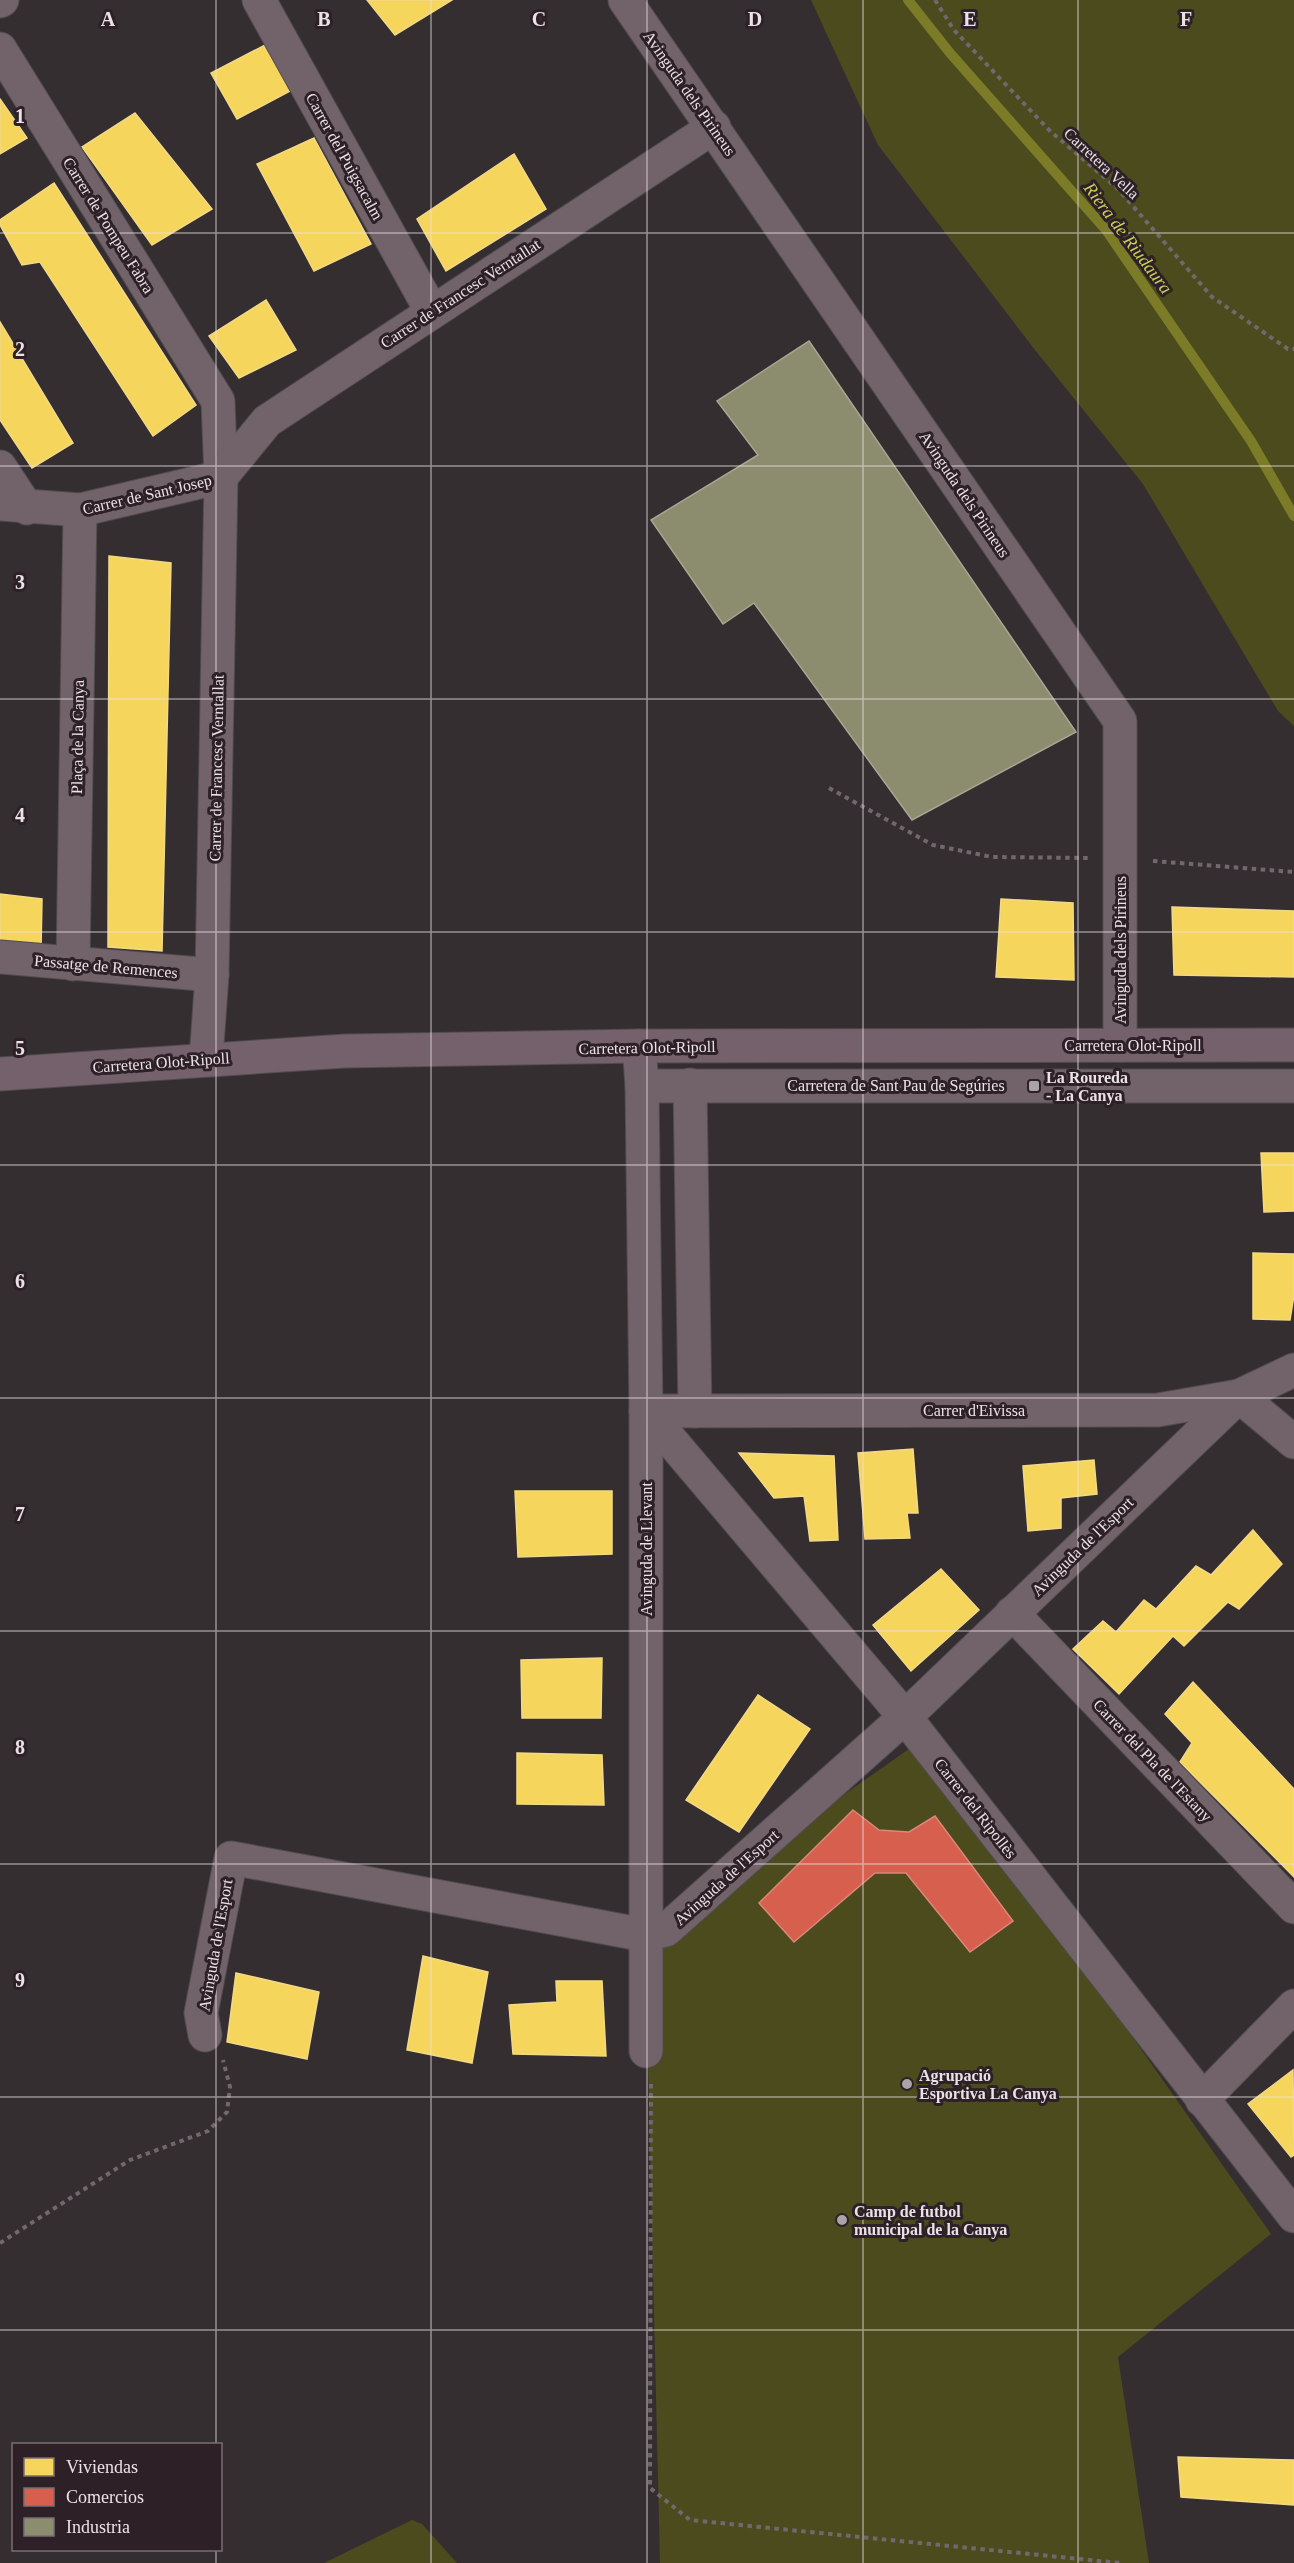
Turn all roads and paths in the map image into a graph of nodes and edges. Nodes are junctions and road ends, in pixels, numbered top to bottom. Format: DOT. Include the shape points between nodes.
graph roads {
  1 [pos="259,0"];
  2 [pos="625,0"];
  3 [pos="935,0"];
  4 [pos="0,49"];
  5 [pos="714,127"];
  6 [pos="432,312"];
  7 [pos="1294,349"];
  8 [pos="218,401"];
  9 [pos="0,467"];
  10 [pos="221,477"];
  11 [pos="13,506"];
  12 [pos="80,510"];
  13 [pos="829,788"];
  14 [pos="1120,858"];
  15 [pos="1294,872"];
  16 [pos="0,957"];
  17 [pos="73,964"];
  18 [pos="212,975"];
  19 [pos="1120,1045"];
  20 [pos="1294,1045"];
  21 [pos="639,1046"];
  22 [pos="206,1059"];
  23 [pos="0,1074"];
  24 [pos="690,1085"];
  25 [pos="642,1086"];
  26 [pos="1294,1086"];
  27 [pos="1294,1370"];
  28 [pos="1239,1396"];
  29 [pos="646,1411"];
  30 [pos="695,1411"];
  31 [pos="1294,1442"];
  32 [pos="1012,1613"];
  33 [pos="905,1717"];
  34 [pos="1294,1907"];
  35 [pos="645,1935"];
  36 [pos="1294,2006"];
  37 [pos="205,2035"];
  38 [pos="646,2051"];
  39 [pos="1202,2100"];
  40 [pos="1294,2216"];
  41 [pos="0,2243"];
  42 [pos="1120,2563"];
  1 -- 6 [label="street, Carrer del Puigsacalm"];
  2 -- 5 [label="street, Avinguda dels Pirineus"];
  3 -- 7 [label="path, Carretera Vella" via="954,30 1050,131 1118,189 1212,297 1288,349"];
  4 -- 8 [label="street, Carrer de Pompeu Fabra"];
  5 -- 6 [label="street, Carrer de Francesc Verntallat"];
  5 -- 14 [label="street, Avinguda dels Pirineus" via="1120,722"];
  6 -- 10 [label="street, Carrer de Francesc Verntallat" via="267,421"];
  8 -- 10 [label="street, Carrer de Francesc Verntallat"];
  9 -- 11 [label="street"];
  10 -- 12 [label="street, Carrer de Sant Josep"];
  10 -- 18 [label="street, Carrer de Francesc Verntallat"];
  11 -- 12 [label="street, Carrer de Sant Josep"];
  12 -- 17 [label="street, Plaça de la Canya"];
  13 -- 14 [label="path" via="933,845 992,857"];
  14 -- 15 [label="path"];
  14 -- 19 [label="street, Avinguda dels Pirineus"];
  16 -- 17 [label="street, Passatge de Remences"];
  17 -- 18 [label="street, Passatge de Remences"];
  18 -- 22 [label="street, Carrer de Francesc Verntallat"];
  19 -- 20 [label="main road, Carretera Olot-Ripoll"];
  19 -- 21 [label="main road, Carretera Olot-Ripoll"];
  21 -- 22 [label="main road, Carretera Olot-Ripoll" via="345,1051"];
  21 -- 25 [label="street, Avinguda de Llevant"];
  22 -- 23 [label="main road, Carretera Olot-Ripoll"];
  24 -- 25 [label="street, Carretera de Sant Pau de Segúries"];
  24 -- 26 [label="street, Carretera de Sant Pau de Segúries"];
  24 -- 30 [label="street"];
  25 -- 29 [label="street, Avinguda de Llevant"];
  27 -- 28 [label="street, Carrer d'Eivissa"];
  28 -- 30 [label="street, Carrer d'Eivissa" via="1158,1410"];
  28 -- 31 [label="street"];
  28 -- 32 [label="street, Avinguda de l'Esport"];
  29 -- 30 [label="street, Carrer d'Eivissa"];
  29 -- 33 [label="street, Carrer del Ripollès"];
  29 -- 35 [label="street, Avinguda de Llevant"];
  32 -- 33 [label="street, Avinguda de l'Esport"];
  32 -- 34 [label="street, Carrer del Pla de l'Estany"];
  33 -- 35 [label="street, Avinguda de l'Esport" via="666,1930"];
  33 -- 39 [label="street, Carrer del Ripollès"];
  35 -- 37 [label="street, Avinguda de l'Esport" via="231,1858 201,2013"];
  35 -- 38 [label="street, Avinguda de Llevant"];
  36 -- 39 [label="street"];
  37 -- 41 [label="path" via="224,2062 230,2087 227,2112 208,2131 130,2160"];
  38 -- 42 [label="path" via="651,2075 650,2488 690,2520"];
  39 -- 40 [label="street, Carrer del Ripollès"];
}
